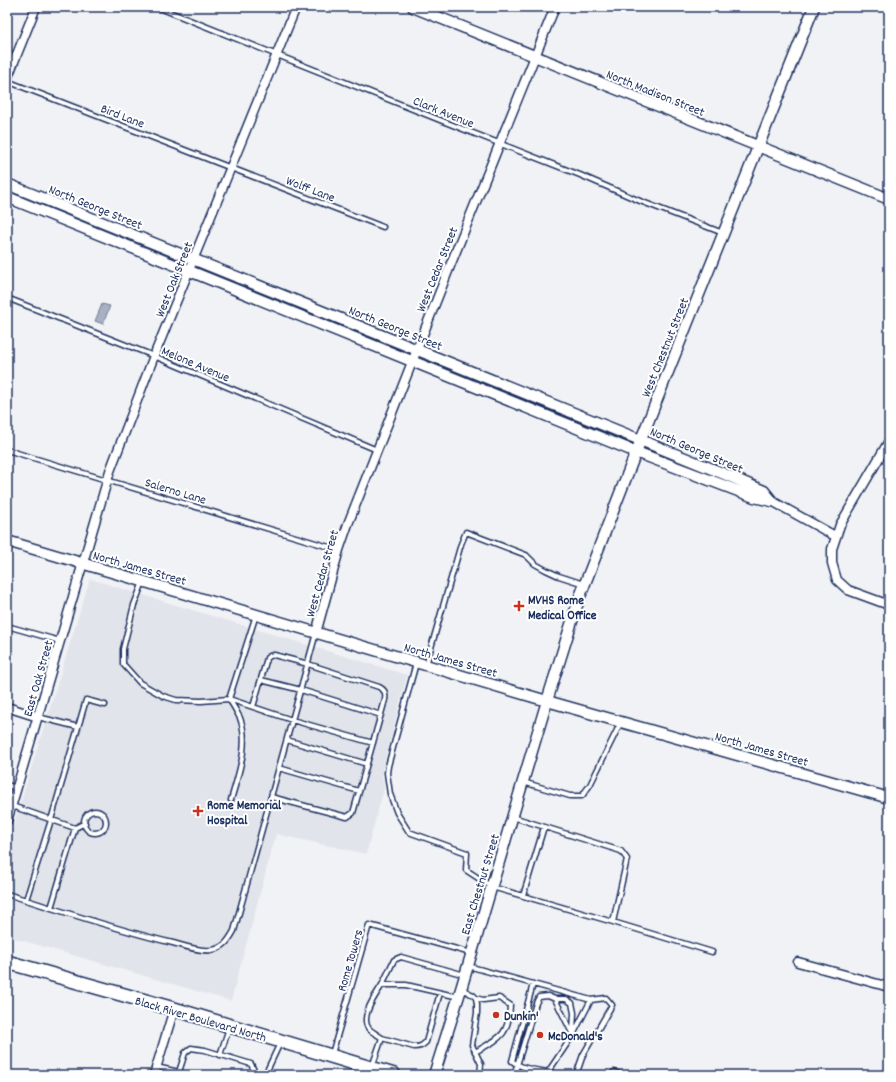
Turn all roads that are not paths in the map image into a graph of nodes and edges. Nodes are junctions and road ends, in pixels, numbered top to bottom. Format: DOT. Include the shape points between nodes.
graph roads {
  1 [pos="36,7"];
  2 [pos="157,7"];
  3 [pos="296,7"];
  4 [pos="413,7"];
  5 [pos="555,7"];
  6 [pos="814,7"];
  7 [pos="277,54"];
  8 [pos="535,57"];
  9 [pos="7,80"];
  10 [pos="500,144"];
  11 [pos="759,148"];
  12 [pos="231,168"];
  13 [pos="7,184"];
  14 [pos="7,197"];
  15 [pos="889,200"];
  16 [pos="383,227"];
  17 [pos="724,233"];
  18 [pos="194,259"];
  19 [pos="188,271"];
  20 [pos="7,298"];
  21 [pos="417,350"];
  22 [pos="154,356"];
  23 [pos="412,361"];
  24 [pos="641,440"];
  25 [pos="889,441"];
  26 [pos="7,450"];
  27 [pos="377,450"];
  28 [pos="636,452"];
  29 [pos="107,480"];
  30 [pos="772,501"];
  31 [pos="835,536"];
  32 [pos="7,541"];
  33 [pos="339,550"];
  34 [pos="83,564"];
  35 [pos="143,581"];
  36 [pos="585,585"];
  37 [pos="889,605"];
  38 [pos="256,615"];
  39 [pos="7,626"];
  40 [pos="316,632"];
  41 [pos="60,641"];
  42 [pos="308,664"];
  43 [pos="421,664"];
  44 [pos="261,680"];
  45 [pos="300,690"];
  46 [pos="229,699"];
  47 [pos="547,701"];
  48 [pos="105,705"];
  49 [pos="7,707"];
  50 [pos="253,707"];
  51 [pos="381,716"];
  52 [pos="38,717"];
  53 [pos="292,720"];
  54 [pos="621,722"];
  55 [pos="78,727"];
  56 [pos="287,740"];
  57 [pos="373,743"];
  58 [pos="367,764"];
  59 [pos="279,768"];
  60 [pos="524,782"];
  61 [pos="7,785"];
  62 [pos="18,788"];
  63 [pos="359,791"];
  64 [pos="271,797"];
  65 [pos="889,798"];
  66 [pos="231,800"];
  67 [pos="12,806"];
  68 [pos="513,817"];
  69 [pos="51,820"];
  70 [pos="7,821"];
  71 [pos="85,823"];
  72 [pos="544,827"];
  73 [pos="75,828"];
  74 [pos="492,887"];
  75 [pos="7,894"];
  76 [pos="523,896"];
  77 [pos="26,900"];
  78 [pos="51,908"];
  79 [pos="613,922"];
  80 [pos="712,952"];
  81 [pos="472,954"];
  82 [pos="7,962"];
  83 [pos="798,962"];
  84 [pos="467,971"];
  85 [pos="533,984"];
  86 [pos="382,985"];
  87 [pos="889,987"];
  88 [pos="440,993"];
  89 [pos="460,993"];
  90 [pos="476,998"];
  91 [pos="555,999"];
  92 [pos="591,1000"];
  93 [pos="174,1010"];
  94 [pos="230,1026"];
  95 [pos="572,1035"];
  96 [pos="382,1038"];
  97 [pos="281,1041"];
  98 [pos="475,1052"];
  99 [pos="220,1054"];
  100 [pos="332,1056"];
  101 [pos="517,1064"];
  102 [pos="372,1068"];
  103 [pos="155,1071"];
  104 [pos="547,1074"];
  105 [pos="256,1075"];
  106 [pos="265,1075"];
  107 [pos="394,1075"];
  108 [pos="434,1075"];
  109 [pos="480,1075"];
  110 [pos="514,1075"];
  111 [pos="576,1075"];
  112 [pos="612,1075"];
  113 [pos="623,1075"];
  1 -- 9 [label="street"];
  2 -- 7 [label="lane, Clark Avenue"];
  3 -- 7 [label="street, West Oak Street"];
  4 -- 8 [label="street, North Madison Street"];
  5 -- 8 [label="street, West Cedar Street"];
  6 -- 11 [label="street, West Chestnut Street"];
  7 -- 10 [label="lane, Clark Avenue"];
  7 -- 12 [label="street, West Oak Street"];
  8 -- 10 [label="street, West Cedar Street"];
  8 -- 11 [label="street, North Madison Street"];
  9 -- 12 [label="lane, Bird Lane"];
  10 -- 17 [label="lane, Clark Avenue"];
  10 -- 21 [label="street, West Cedar Street"];
  11 -- 15 [label="street, North Madison Street"];
  11 -- 17 [label="street, West Chestnut Street"];
  12 -- 16 [label="lane, Wolff Lane"];
  12 -- 18 [label="street, West Oak Street"];
  13 -- 18 [label="street, North George Street"];
  14 -- 19 [label="street, North George Street"];
  17 -- 24 [label="street, West Chestnut Street"];
  18 -- 19 [label="street, West Oak Street"];
  18 -- 21 [label="street, North George Street"];
  19 -- 22 [label="street, West Oak Street"];
  19 -- 23 [label="street, North George Street"];
  20 -- 22 [label="lane, Melone Avenue"];
  21 -- 23 [label="street, West Cedar Street"];
  21 -- 24 [label="street, North George Street"];
  22 -- 27 [label="lane, Melone Avenue"];
  22 -- 29 [label="street, West Oak Street"];
  23 -- 27 [label="street, West Cedar Street"];
  23 -- 28 [label="street, North George Street"];
  24 -- 28 [label="street, West Chestnut Street"];
  24 -- 30 [label="street, North George Street" via="764,491"];
  25 -- 31 [label="street"];
  26 -- 29 [label="lane, Salerno Lane"];
  27 -- 33 [label="street, West Cedar Street"];
  28 -- 30 [label="street, North George Street" via="754,497"];
  28 -- 36 [label="street, West Chestnut Street"];
  29 -- 33 [label="lane, Salerno Lane"];
  29 -- 34 [label="street, West Oak Street"];
  30 -- 31 [label="street, North George Street"];
  31 -- 37 [label="street" via="832,563 837,580 855,594"];
  32 -- 34 [label="street, North James Street"];
  33 -- 40 [label="street, West Cedar Street"];
  34 -- 35 [label="street, North James Street"];
  34 -- 41 [label="street, East Oak Street"];
  35 -- 38 [label="street, North James Street"];
  35 -- 46 [label="lane" via="123,649 123,664 140,683 176,700"];
  36 -- 43 [label="lane" via="535,564 526,555 466,532"];
  36 -- 47 [label="street, West Chestnut Street"];
  38 -- 40 [label="street, North James Street"];
  38 -- 46 [label="lane"];
  39 -- 41 [label="lane"];
  40 -- 42 [label="lane"];
  40 -- 43 [label="street, North James Street"];
  41 -- 52 [label="street, East Oak Street"];
  42 -- 44 [label="lane" via="270,656 267,658"];
  42 -- 45 [label="lane"];
  42 -- 51 [label="lane" via="384,689 386,694"];
  43 -- 47 [label="street, North James Street"];
  43 -- 74 [label="lane" via="388,766 390,794 397,813 409,832 467,853 466,870"];
  44 -- 45 [label="lane"];
  44 -- 50 [label="lane"];
  45 -- 51 [label="lane"];
  45 -- 53 [label="lane"];
  46 -- 50 [label="lane"];
  46 -- 66 [label="lane" via="240,719 244,738"];
  47 -- 54 [label="street, North James Street"];
  47 -- 60 [label="street, East Chestnut Street"];
  48 -- 55 [label="lane" via="86,700"];
  49 -- 52 [label="street"];
  50 -- 53 [label="lane"];
  51 -- 57 [label="lane"];
  52 -- 55 [label="lane"];
  52 -- 62 [label="street, East Oak Street"];
  53 -- 56 [label="lane"];
  53 -- 57 [label="lane"];
  54 -- 60 [label="lane" via="590,786 582,796 570,796"];
  54 -- 65 [label="street, North James Street"];
  55 -- 69 [label="lane"];
  56 -- 58 [label="lane"];
  56 -- 59 [label="lane"];
  57 -- 58 [label="lane"];
  58 -- 63 [label="lane"];
  59 -- 63 [label="lane"];
  59 -- 64 [label="lane"];
  60 -- 68 [label="street, East Chestnut Street"];
  61 -- 62 [label="lane"];
  62 -- 67 [label="street, East Oak Street"];
  63 -- 64 [label="lane" via="353,813 346,817"];
  64 -- 78 [label="lane" via="234,931 228,942 220,947 212,950 193,948 143,936"];
  67 -- 69 [label="lane"];
  67 -- 70 [label="street, East Oak Street"];
  68 -- 72 [label="lane"];
  68 -- 74 [label="street, East Chestnut Street"];
  69 -- 73 [label="lane"];
  69 -- 77 [label="lane"];
  71 -- 71 [label="lane" via="88,830 98,833 104,829 106,822 104,815 93,811 86,816"];
  71 -- 73 [label="lane"];
  72 -- 76 [label="lane"];
  72 -- 79 [label="lane" via="622,851 627,859"];
  73 -- 78 [label="lane"];
  74 -- 76 [label="lane"];
  74 -- 81 [label="street, East Chestnut Street"];
  75 -- 77 [label="lane"];
  76 -- 79 [label="lane"];
  77 -- 78 [label="lane"];
  79 -- 80 [label="lane"];
  81 -- 84 [label="street, East Chestnut Street"];
  81 -- 100 [label="lane, Rome Towers" via="369,925"];
  82 -- 93 [label="main road, Black River Boulevard North"];
  83 -- 87 [label="street"];
  84 -- 85 [label="lane"];
  84 -- 86 [label="lane" via="401,957 394,960"];
  84 -- 89 [label="street, East Chestnut Street"];
  85 -- 92 [label="lane"];
  85 -- 101 [label="lane" via="512,1061"];
  86 -- 88 [label="lane" via="406,985"];
  86 -- 96 [label="lane" via="368,1009 366,1018 369,1029"];
  88 -- 89 [label="lane"];
  88 -- 96 [label="lane" via="423,1045 414,1047"];
  89 -- 90 [label="lane"];
  89 -- 108 [label="street, East Chestnut Street"];
  90 -- 98 [label="lane" via="478,1013 472,1045"];
  90 -- 98 [label="lane" via="499,998 510,1005 510,1016 505,1031 496,1041"];
  91 -- 95 [label="lane"];
  91 -- 95 [label="lane" via="566,999 572,1003"];
  91 -- 101 [label="lane" via="548,996 539,998 536,1003"];
  92 -- 95 [label="lane"];
  92 -- 111 [label="lane" via="606,998 612,1005 583,1055"];
  93 -- 94 [label="main road, Black River Boulevard North"];
  93 -- 103 [label="street"];
  94 -- 97 [label="main road, Black River Boulevard North"];
  94 -- 99 [label="lane"];
  95 -- 104 [label="lane"];
  96 -- 102 [label="lane"];
  97 -- 100 [label="main road, Black River Boulevard North"];
  97 -- 106 [label="lane"];
  98 -- 109 [label="lane" via="480,1064"];
  99 -- 103 [label="lane" via="191,1048 185,1053 179,1072"];
  99 -- 105 [label="lane" via="251,1064"];
  100 -- 102 [label="main road, Black River Boulevard North"];
  101 -- 104 [label="lane"];
  101 -- 110 [label="lane"];
  102 -- 107 [label="main road, Black River Boulevard North"];
  112 -- 113 [label="lane" via="614,1072"];
}
